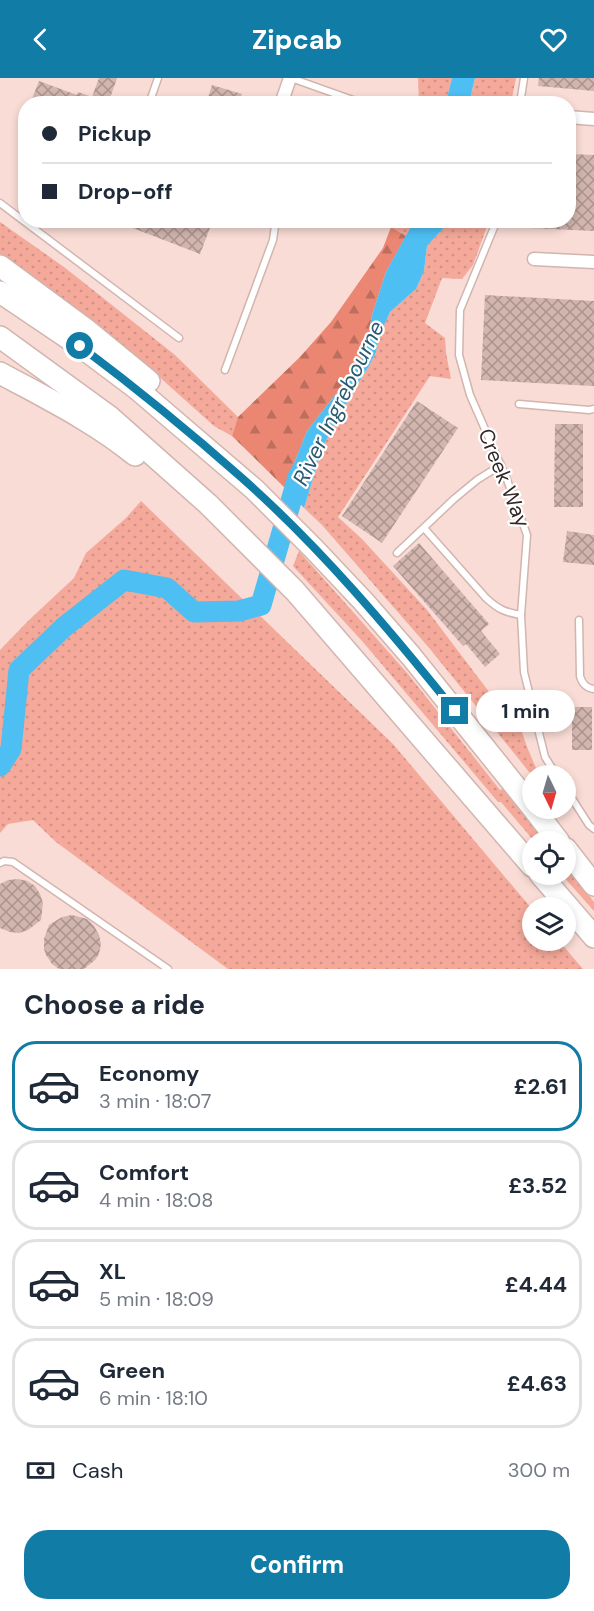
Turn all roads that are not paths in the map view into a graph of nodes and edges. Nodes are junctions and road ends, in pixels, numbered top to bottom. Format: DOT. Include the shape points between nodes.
graph roads {
  1 [pos="158,78"];
  2 [pos="291,78"];
  3 [pos="524,78"];
  4 [pos="152,96"];
  5 [pos="284,96"];
  6 [pos="342,96"];
  7 [pos="521,96"];
  8 [pos="576,118"];
  9 [pos="594,119"];
  10 [pos="0,203"];
  11 [pos="18,217"];
  12 [pos="33,228"];
  13 [pos="275,228"];
  14 [pos="494,228"];
  15 [pos="534,259"];
  16 [pos="594,262"];
  17 [pos="0,266"];
  18 [pos="0,292"];
  19 [pos="0,337"];
  20 [pos="179,338"];
  21 [pos="225,370"];
  22 [pos="0,373"];
  23 [pos="519,404"];
  24 [pos="594,409"];
  25 [pos="501,465"];
  26 [pos="248,484"];
  27 [pos="208,504"];
  28 [pos="424,528"];
  29 [pos="397,553"];
  30 [pos="521,615"];
  31 [pos="579,620"];
  32 [pos="594,689"];
  33 [pos="549,765"];
  34 [pos="522,794"];
  35 [pos="576,805"];
  36 [pos="541,819"];
  37 [pos="594,830"];
  38 [pos="551,831"];
  39 [pos="522,854"];
  40 [pos="576,862"];
  41 [pos="0,863"];
  42 [pos="549,885"];
  43 [pos="594,885"];
  44 [pos="594,937"];
  45 [pos="168,969"];
  1 -- 4 [label="lane"];
  2 -- 5 [label="street"];
  2 -- 6 [label="lane"];
  3 -- 7 [label="lane"];
  8 -- 9 [label="street"];
  10 -- 11 [label="lane"];
  12 -- 20 [label="lane"];
  13 -- 21 [label="lane"];
  14 -- 25 [label="lane, Creek Way" via="460,310 459,355 470,395"];
  15 -- 16 [label="street"];
  17 -- 26 [label="highway" via="88,331 225,446"];
  18 -- 26 [label="highway" via="136,388"];
  19 -- 27 [label="highway" via="110,417"];
  22 -- 27 [label="highway" via="118,442 177,490"];
  23 -- 24 [label="lane"];
  25 -- 28 [label="lane" via="477,480"];
  25 -- 30 [label="lane, Creek Way" via="527,535"];
  26 -- 34 [label="highway" via="364,602"];
  27 -- 39 [label="highway" via="295,591"];
  28 -- 29 [label="lane"];
  28 -- 30 [label="lane" via="497,608"];
  30 -- 33 [label="lane, Creek Way" via="524,672 544,757"];
  31 -- 32 [label="lane" via="580,676 586,686"];
  35 -- 37 [label="lane"];
  36 -- 38 [label="highway"];
  40 -- 43 [label="highway"];
  41 -- 45 [label="lane" via="13,862"];
  42 -- 44 [label="highway"];
}
